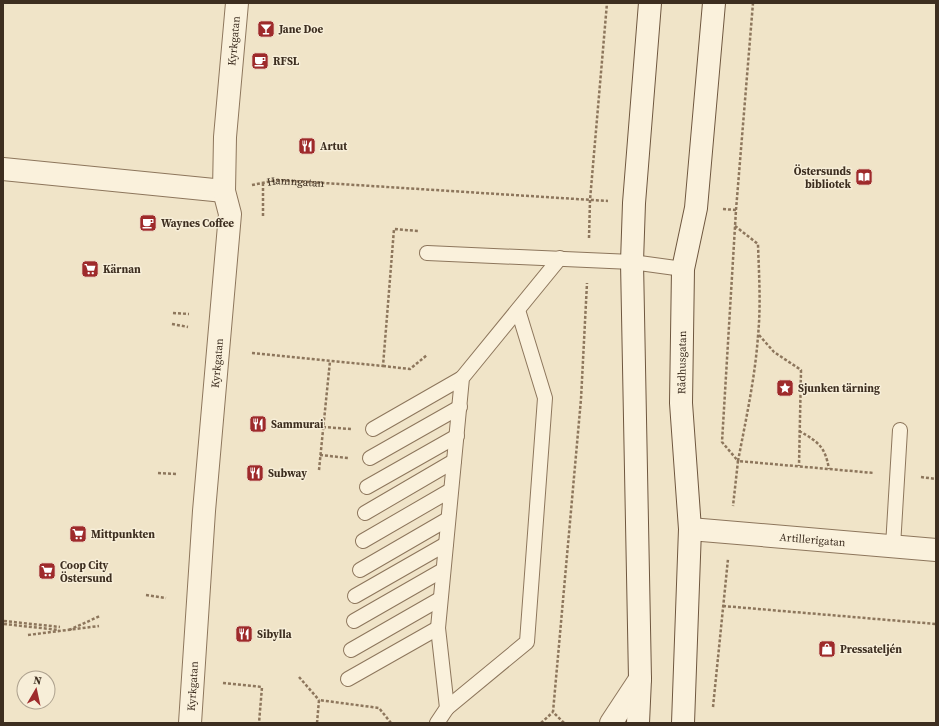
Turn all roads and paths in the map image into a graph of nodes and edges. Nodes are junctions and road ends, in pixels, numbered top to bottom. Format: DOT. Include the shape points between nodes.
graph roads {
  1 [pos="237,3"];
  2 [pos="607,3"];
  3 [pos="650,3"];
  4 [pos="714,3"];
  5 [pos="753,3"];
  6 [pos="3,169"];
  7 [pos="262,183"];
  8 [pos="224,191"];
  9 [pos="590,200"];
  10 [pos="696,208"];
  11 [pos="736,210"];
  12 [pos="263,218"];
  13 [pos="735,226"];
  14 [pos="430,253"];
  15 [pos="560,258"];
  16 [pos="588,260"];
  17 [pos="632,262"];
  18 [pos="683,269"];
  19 [pos="518,310"];
  20 [pos="173,313"];
  21 [pos="189,314"];
  22 [pos="172,324"];
  23 [pos="188,327"];
  24 [pos="759,335"];
  25 [pos="252,353"];
  26 [pos="427,355"];
  27 [pos="330,361"];
  28 [pos="383,366"];
  29 [pos="462,378"];
  30 [pos="460,407"];
  31 [pos="323,427"];
  32 [pos="373,429"];
  33 [pos="352,430"];
  34 [pos="900,430"];
  35 [pos="799,431"];
  36 [pos="457,436"];
  37 [pos="320,455"];
  38 [pos="349,458"];
  39 [pos="370,458"];
  40 [pos="454,461"];
  41 [pos="738,461"];
  42 [pos="799,466"];
  43 [pos="829,469"];
  44 [pos="319,470"];
  45 [pos="158,473"];
  46 [pos="176,474"];
  47 [pos="898,475"];
  48 [pos="936,479"];
  49 [pos="367,487"];
  50 [pos="451,490"];
  51 [pos="365,513"];
  52 [pos="448,519"];
  53 [pos="690,529"];
  54 [pos="731,533"];
  55 [pos="363,541"];
  56 [pos="446,544"];
  57 [pos="893,546"];
  58 [pos="936,550"];
  59 [pos="360,570"];
  60 [pos="443,570"];
  61 [pos="146,595"];
  62 [pos="355,596"];
  63 [pos="166,598"];
  64 [pos="440,598"];
  65 [pos="723,606"];
  66 [pos="100,616"];
  67 [pos="354,621"];
  68 [pos="4,623"];
  69 [pos="936,624"];
  70 [pos="99,626"];
  71 [pos="60,628"];
  72 [pos="438,628"];
  73 [pos="65,632"];
  74 [pos="28,635"];
  75 [pos="351,650"];
  76 [pos="299,677"];
  77 [pos="348,679"];
  78 [pos="640,679"];
  79 [pos="223,683"];
  80 [pos="319,700"];
  81 [pos="447,708"];
  82 [pos="553,712"];
  83 [pos="712,715"];
  84 [pos="190,723"];
  85 [pos="259,723"];
  86 [pos="317,723"];
  87 [pos="391,723"];
  88 [pos="437,723"];
  89 [pos="541,723"];
  90 [pos="564,723"];
  91 [pos="611,723"];
  92 [pos="638,723"];
  93 [pos="683,723"];
  1 -- 8 [label="main road, Kyrkgatan" via="225,137"];
  2 -- 9 [label="path"];
  3 -- 17 [label="main road" via="634,203"];
  4 -- 10 [label="main road, Rådhusgatan"];
  5 -- 11 [label="path"];
  6 -- 8 [label="main road"];
  7 -- 8 [label="path, Hamngatan"];
  7 -- 9 [label="path, Hamngatan" via="277,180"];
  7 -- 12 [label="path"];
  8 -- 84 [label="main road, Kyrkgatan" via="230,214"];
  9 -- 16 [label="path"];
  10 -- 11 [label="path"];
  10 -- 18 [label="main road, Rådhusgatan"];
  11 -- 13 [label="path"];
  13 -- 24 [label="path" via="758,244"];
  13 -- 41 [label="path" via="722,442"];
  14 -- 15 [label="lane"];
  14 -- 28 [label="path" via="433,232 394,229"];
  15 -- 16 [label="lane"];
  15 -- 19 [label="lane"];
  16 -- 17 [label="lane"];
  16 -- 82 [label="path" via="581,399"];
  17 -- 18 [label="lane"];
  17 -- 78 [label="main road"];
  18 -- 53 [label="main road, Rådhusgatan" via="681,403"];
  19 -- 29 [label="lane"];
  19 -- 81 [label="lane" via="545,398 528,642"];
  20 -- 21 [label="path"];
  22 -- 23 [label="path"];
  24 -- 35 [label="path" via="774,352 801,370"];
  24 -- 41 [label="path"];
  25 -- 27 [label="path"];
  26 -- 28 [label="path" via="410,369"];
  27 -- 28 [label="path"];
  27 -- 31 [label="path"];
  29 -- 30 [label="lane"];
  29 -- 32 [label="lane"];
  30 -- 36 [label="lane"];
  30 -- 39 [label="lane"];
  31 -- 33 [label="path"];
  31 -- 37 [label="path"];
  34 -- 47 [label="lane"];
  35 -- 42 [label="path"];
  35 -- 43 [label="path" via="820,444"];
  36 -- 40 [label="lane"];
  36 -- 49 [label="lane"];
  37 -- 38 [label="path"];
  37 -- 44 [label="path"];
  40 -- 50 [label="lane"];
  40 -- 51 [label="lane"];
  41 -- 42 [label="path"];
  41 -- 54 [label="path"];
  42 -- 43 [label="path"];
  43 -- 47 [label="path"];
  45 -- 46 [label="path"];
  47 -- 48 [label="path"];
  47 -- 57 [label="lane"];
  50 -- 52 [label="lane"];
  50 -- 55 [label="lane"];
  52 -- 56 [label="lane"];
  52 -- 59 [label="lane"];
  53 -- 54 [label="main road, Artillerigatan"];
  53 -- 93 [label="main road, Rådhusgatan"];
  54 -- 57 [label="main road, Artillerigatan"];
  54 -- 65 [label="path"];
  56 -- 60 [label="lane"];
  56 -- 62 [label="lane"];
  57 -- 58 [label="main road, Artillerigatan"];
  60 -- 64 [label="lane"];
  60 -- 67 [label="lane"];
  61 -- 63 [label="path"];
  64 -- 72 [label="lane"];
  64 -- 75 [label="lane"];
  65 -- 69 [label="path"];
  65 -- 83 [label="path"];
  66 -- 73 [label="path"];
  68 -- 71 [label="path"];
  70 -- 73 [label="path"];
  72 -- 77 [label="lane"];
  72 -- 81 [label="lane"];
  73 -- 74 [label="path"];
  76 -- 80 [label="path"];
  78 -- 91 [label="main road"];
  78 -- 92 [label="main road"];
  79 -- 85 [label="path" via="262,687"];
  80 -- 86 [label="path"];
  80 -- 87 [label="path" via="379,708"];
  81 -- 88 [label="lane"];
  82 -- 89 [label="path"];
  82 -- 90 [label="path"];
}
